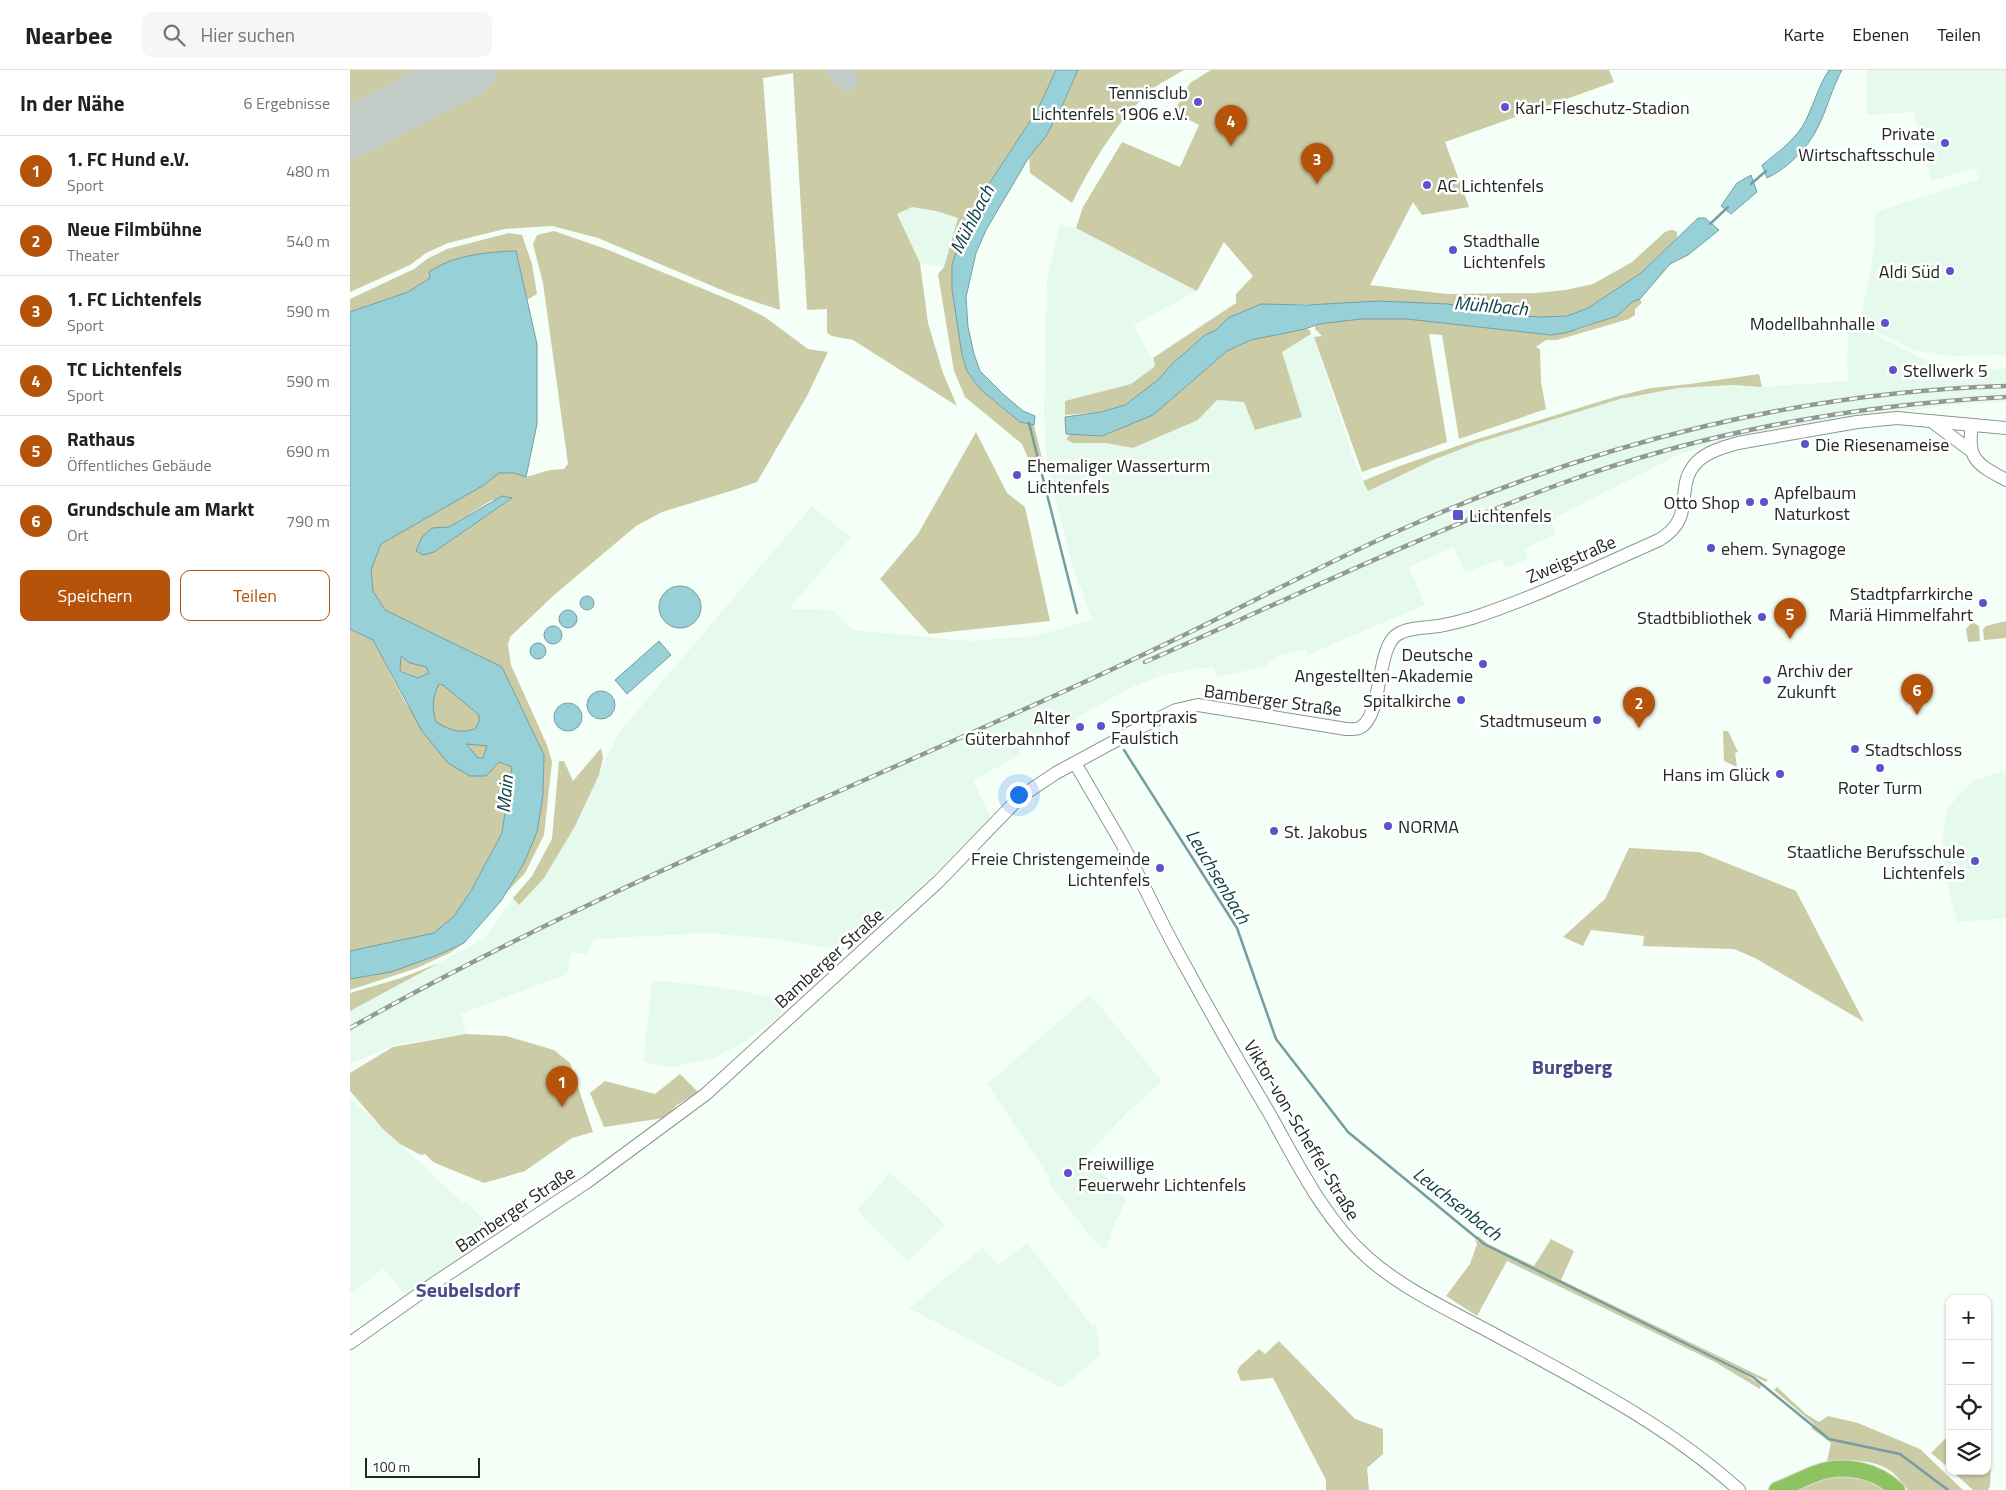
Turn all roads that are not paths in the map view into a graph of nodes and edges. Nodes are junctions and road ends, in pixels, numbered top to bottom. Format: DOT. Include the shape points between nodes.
graph roads {
  1 [pos="1929,420"];
  2 [pos="1972,426"];
  3 [pos="2006,428"];
  4 [pos="1970,450"];
  5 [pos="2006,480"];
  6 [pos="1361,727"];
  7 [pos="1075,763"];
  8 [pos="350,1343"];
  9 [pos="1792,1487"];
  10 [pos="1739,1490"];
  11 [pos="1777,1490"];
  12 [pos="1897,1490"];
  1 -- 2 [label="street, Zweigstraße"];
  1 -- 4 [label="street"];
  1 -- 6 [label="street, Zweigstraße" via="1897,418 1857,422 1738,443 1706,455 1695,464 1689,475 1680,522 1670,534 1496,609 1396,635 1387,647 1374,703"];
  2 -- 3 [label="street, Zweigstraße"];
  2 -- 4 [label="street"];
  4 -- 5 [label="street" via="1983,467"];
  6 -- 7 [label="street, Bamberger Straße" via="1346,729 1215,707 1185,707"];
  7 -- 8 [label="street, Bamberger Straße" via="1020,797 939,881 706,1094 587,1182"];
  7 -- 10 [label="street, Viktor-von-Scheffel-Straße" via="1251,1082 1328,1214 1348,1237 1388,1274 1656,1426"];
  9 -- 11 [label="highway"];
  9 -- 12 [label="highway" via="1818,1473 1852,1469 1882,1478"];
}
